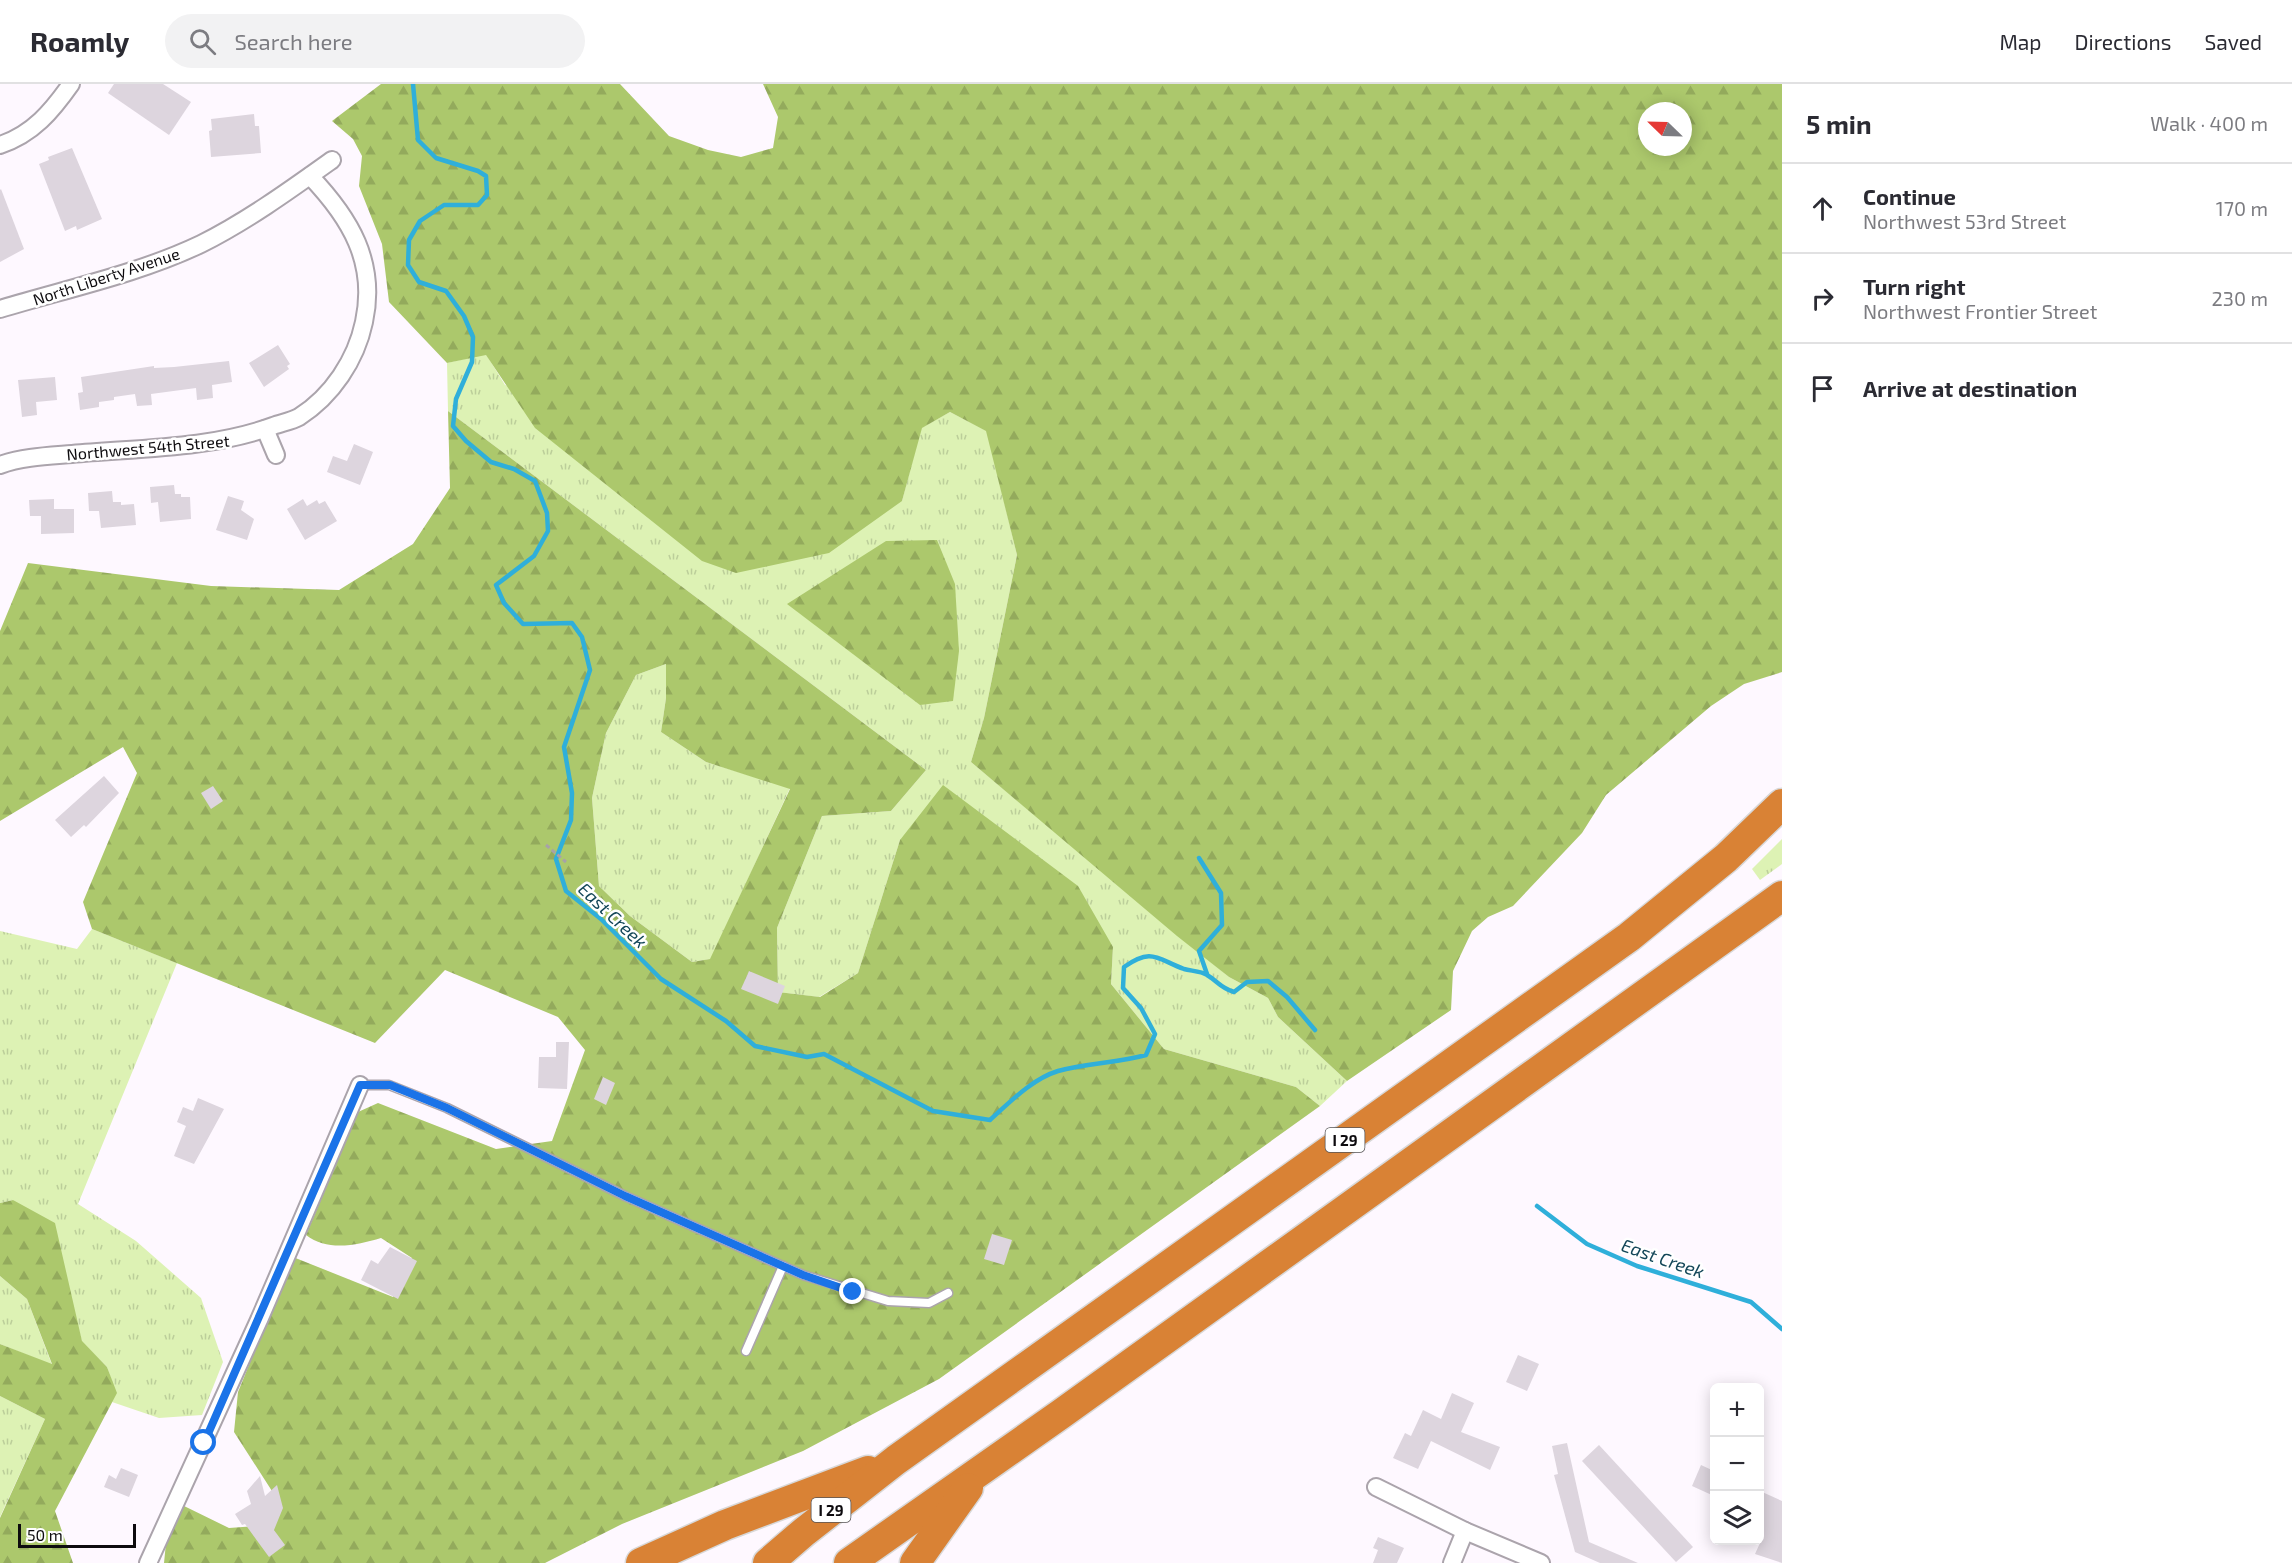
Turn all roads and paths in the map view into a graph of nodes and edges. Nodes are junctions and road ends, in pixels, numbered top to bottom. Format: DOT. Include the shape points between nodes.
graph roads {
  1 [pos="71,84"];
  2 [pos="0,145"];
  3 [pos="332,160"];
  4 [pos="310,176"];
  5 [pos="0,309"];
  6 [pos="265,429"];
  7 [pos="276,454"];
  8 [pos="0,465"];
  9 [pos="1782,804"];
  10 [pos="546,845"];
  11 [pos="566,862"];
  12 [pos="1782,896"];
  13 [pos="360,1085"];
  14 [pos="783,1266"];
  15 [pos="948,1293"];
  16 [pos="746,1351"];
  17 [pos="896,1460"];
  18 [pos="980,1471"];
  19 [pos="1376,1487"];
  20 [pos="1465,1530"];
  21 [pos="148,1563"];
  22 [pos="641,1563"];
  23 [pos="768,1563"];
  24 [pos="849,1563"];
  25 [pos="915,1563"];
  26 [pos="1452,1563"];
  27 [pos="1541,1563"];
  1 -- 2 [label="street" via="34,129"];
  3 -- 4 [label="street, North Liberty Avenue"];
  4 -- 5 [label="street, North Liberty Avenue" via="200,244 149,264"];
  4 -- 6 [label="street, Northwest 54th Street" via="338,206 356,237 365,267 368,306 362,335 348,367 326,394 298,417"];
  6 -- 7 [label="street"];
  6 -- 8 [label="street, Northwest 54th Street" via="239,438 41,457"];
  9 -- 17 [label="highway, I 29" via="1726,858 1629,937"];
  10 -- 11 [label="path"];
  12 -- 18 [label="highway"];
  13 -- 14 [label="lane" via="390,1085 447,1108 625,1196"];
  13 -- 21 [label="street"];
  14 -- 15 [label="lane" via="888,1301 929,1303"];
  14 -- 16 [label="lane"];
  17 -- 22 [label="highway" via="724,1525"];
  17 -- 23 [label="highway, I 29"];
  18 -- 24 [label="highway"];
  18 -- 25 [label="highway"];
  19 -- 20 [label="street"];
  20 -- 26 [label="street"];
  20 -- 27 [label="street"];
}
